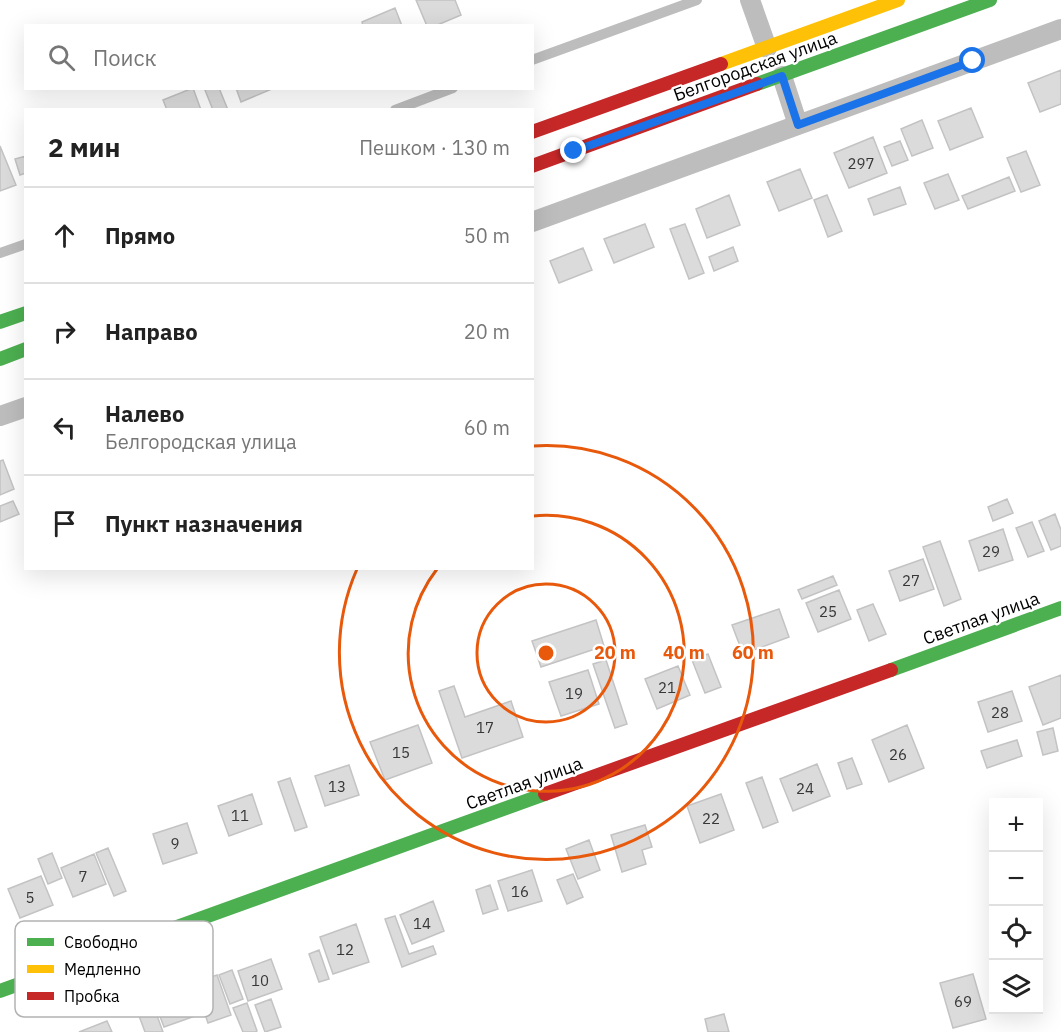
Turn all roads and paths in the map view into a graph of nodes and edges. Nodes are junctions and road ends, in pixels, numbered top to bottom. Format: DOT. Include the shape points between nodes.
graph roads {
  1 [pos="697,0"];
  2 [pos="750,0"];
  3 [pos="898,0"];
  4 [pos="990,0"];
  5 [pos="1061,29"];
  6 [pos="767,48"];
  7 [pos="534,59"];
  8 [pos="782,76"];
  9 [pos="448,90"];
  10 [pos="400,108"];
  11 [pos="798,125"];
  12 [pos="534,131"];
  13 [pos="534,165"];
  14 [pos="534,221"];
  15 [pos="24,245"];
  16 [pos="0,253"];
  17 [pos="24,314"];
  18 [pos="0,322"];
  19 [pos="24,351"];
  20 [pos="0,359"];
  21 [pos="24,408"];
  22 [pos="0,416"];
  23 [pos="1061,608"];
  24 [pos="194,921"];
  25 [pos="15,986"];
  26 [pos="0,991"];
  1 -- 7 [label="lane"];
  2 -- 6 [label="street"];
  3 -- 6 [label="street, Белгородская улица"];
  4 -- 8 [label="street, Белгородская улица"];
  5 -- 11 [label="street"];
  6 -- 12 [label="street, Белгородская улица"];
  8 -- 11 [label="street"];
  8 -- 13 [label="street, Белгородская улица"];
  9 -- 10 [label="lane"];
  11 -- 14 [label="street"];
  15 -- 16 [label="lane"];
  17 -- 18 [label="street"];
  19 -- 20 [label="street"];
  21 -- 22 [label="street"];
  23 -- 24 [label="street, Светлая улица"];
  25 -- 26 [label="street, Светлая улица"];
}
